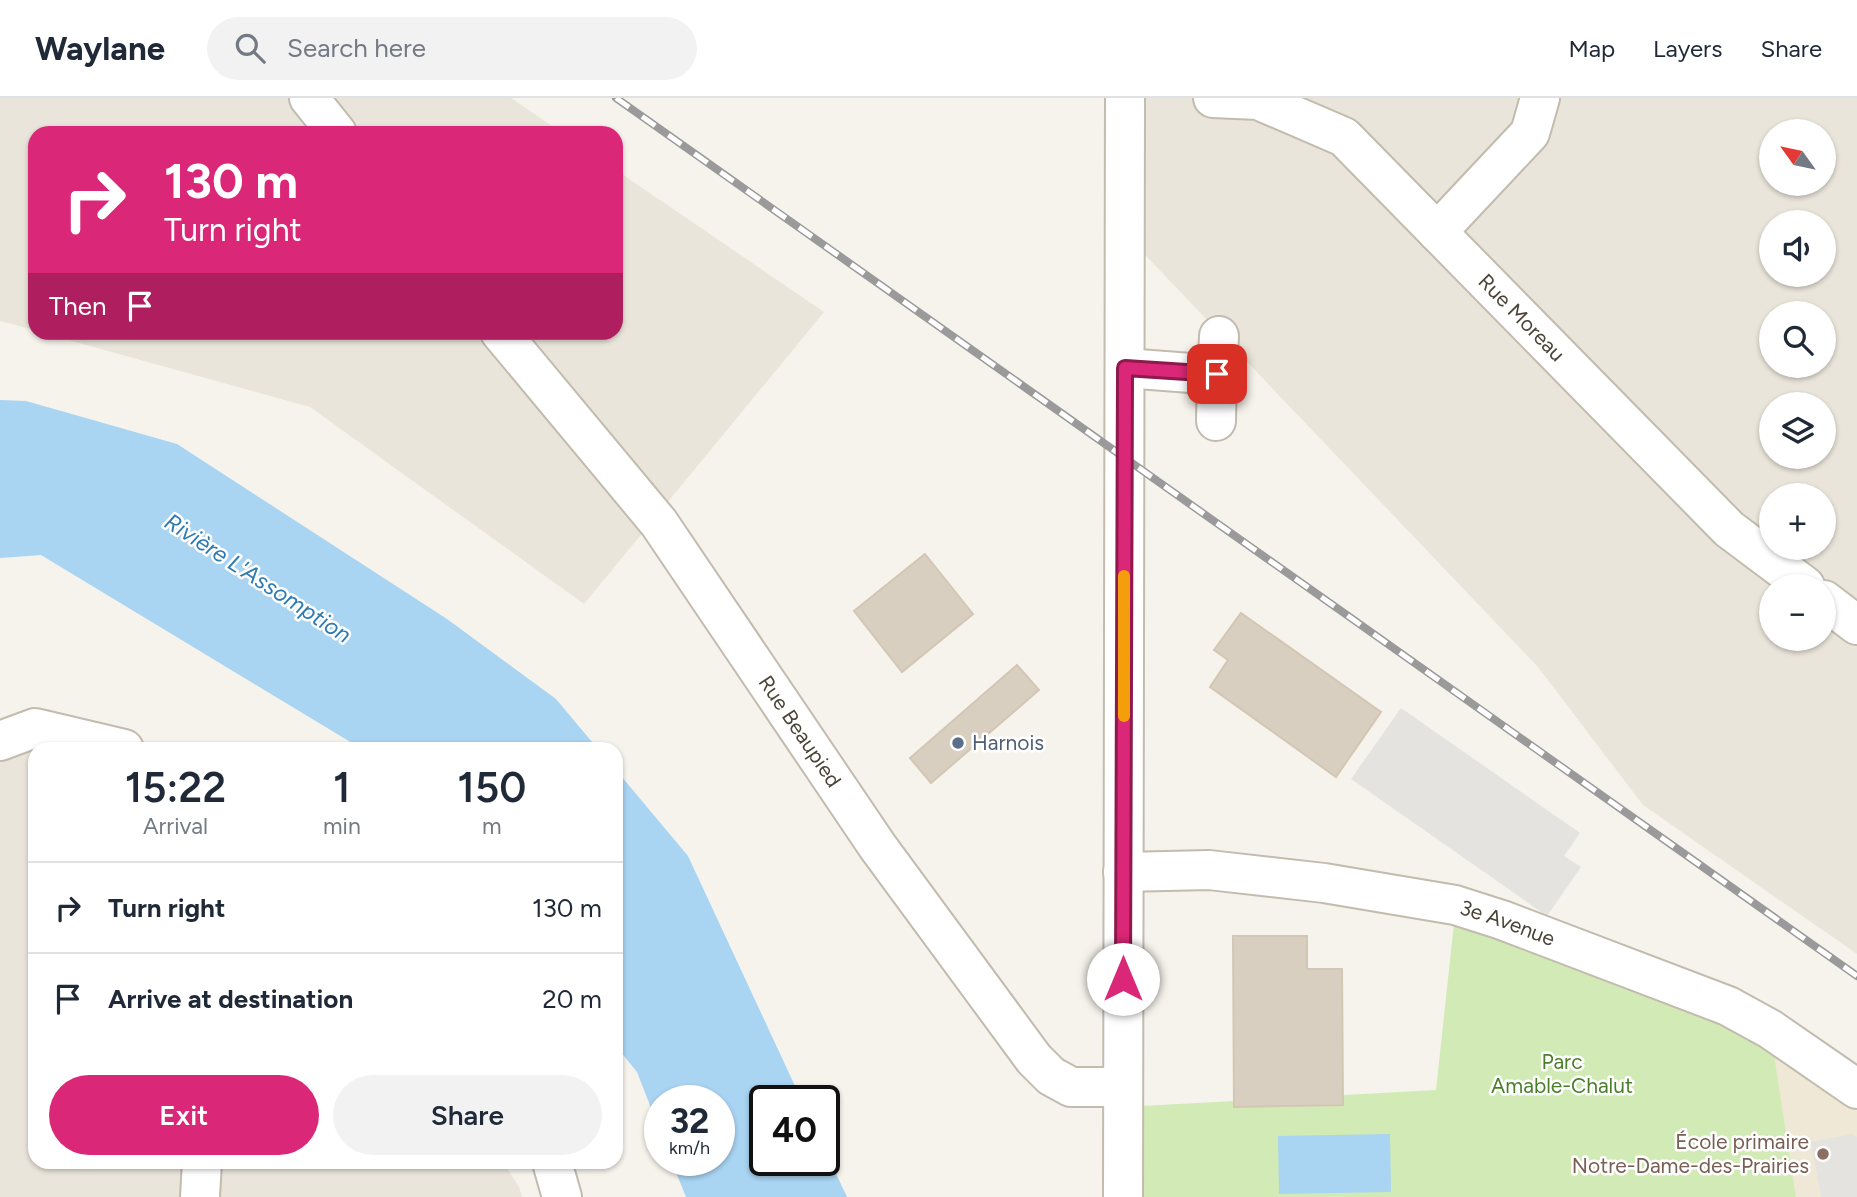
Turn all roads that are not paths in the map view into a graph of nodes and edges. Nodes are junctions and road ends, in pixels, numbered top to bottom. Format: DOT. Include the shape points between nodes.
graph roads {
  1 [pos="309,98"];
  2 [pos="1125,98"];
  3 [pos="1213,98"];
  4 [pos="1540,98"];
  5 [pos="331,126"];
  6 [pos="1437,232"];
  7 [pos="1219,336"];
  8 [pos="507,340"];
  9 [pos="1125,368"];
  10 [pos="1217,374"];
  11 [pos="1216,421"];
  12 [pos="1789,574"];
  13 [pos="1836,609"];
  14 [pos="1857,625"];
  15 [pos="0,741"];
  16 [pos="94,742"];
  17 [pos="1123,872"];
  18 [pos="1122,1087"];
  19 [pos="1857,1089"];
  20 [pos="202,1169"];
  21 [pos="554,1169"];
  22 [pos="200,1197"];
  23 [pos="562,1197"];
  24 [pos="1123,1197"];
  1 -- 5 [label="street"];
  2 -- 9 [label="street"];
  3 -- 6 [label="street, Rue Moreau" via="1258,100 1344,137"];
  4 -- 6 [label="street" via="1530,133"];
  6 -- 12 [label="street, Rue Moreau" via="1729,529"];
  7 -- 10 [label="street"];
  8 -- 18 [label="street, Rue Beaupied" via="659,523 878,847 1034,1059 1071,1087"];
  9 -- 10 [label="street"];
  9 -- 17 [label="street"];
  10 -- 11 [label="street"];
  13 -- 14 [label="street"];
  15 -- 16 [label="street" via="34,728"];
  17 -- 18 [label="street"];
  17 -- 19 [label="street, 3e Avenue" via="1209,870 1324,883 1455,905 1503,919 1728,1006 1770,1028"];
  18 -- 24 [label="street"];
  20 -- 22 [label="street"];
  21 -- 23 [label="street"];
}
